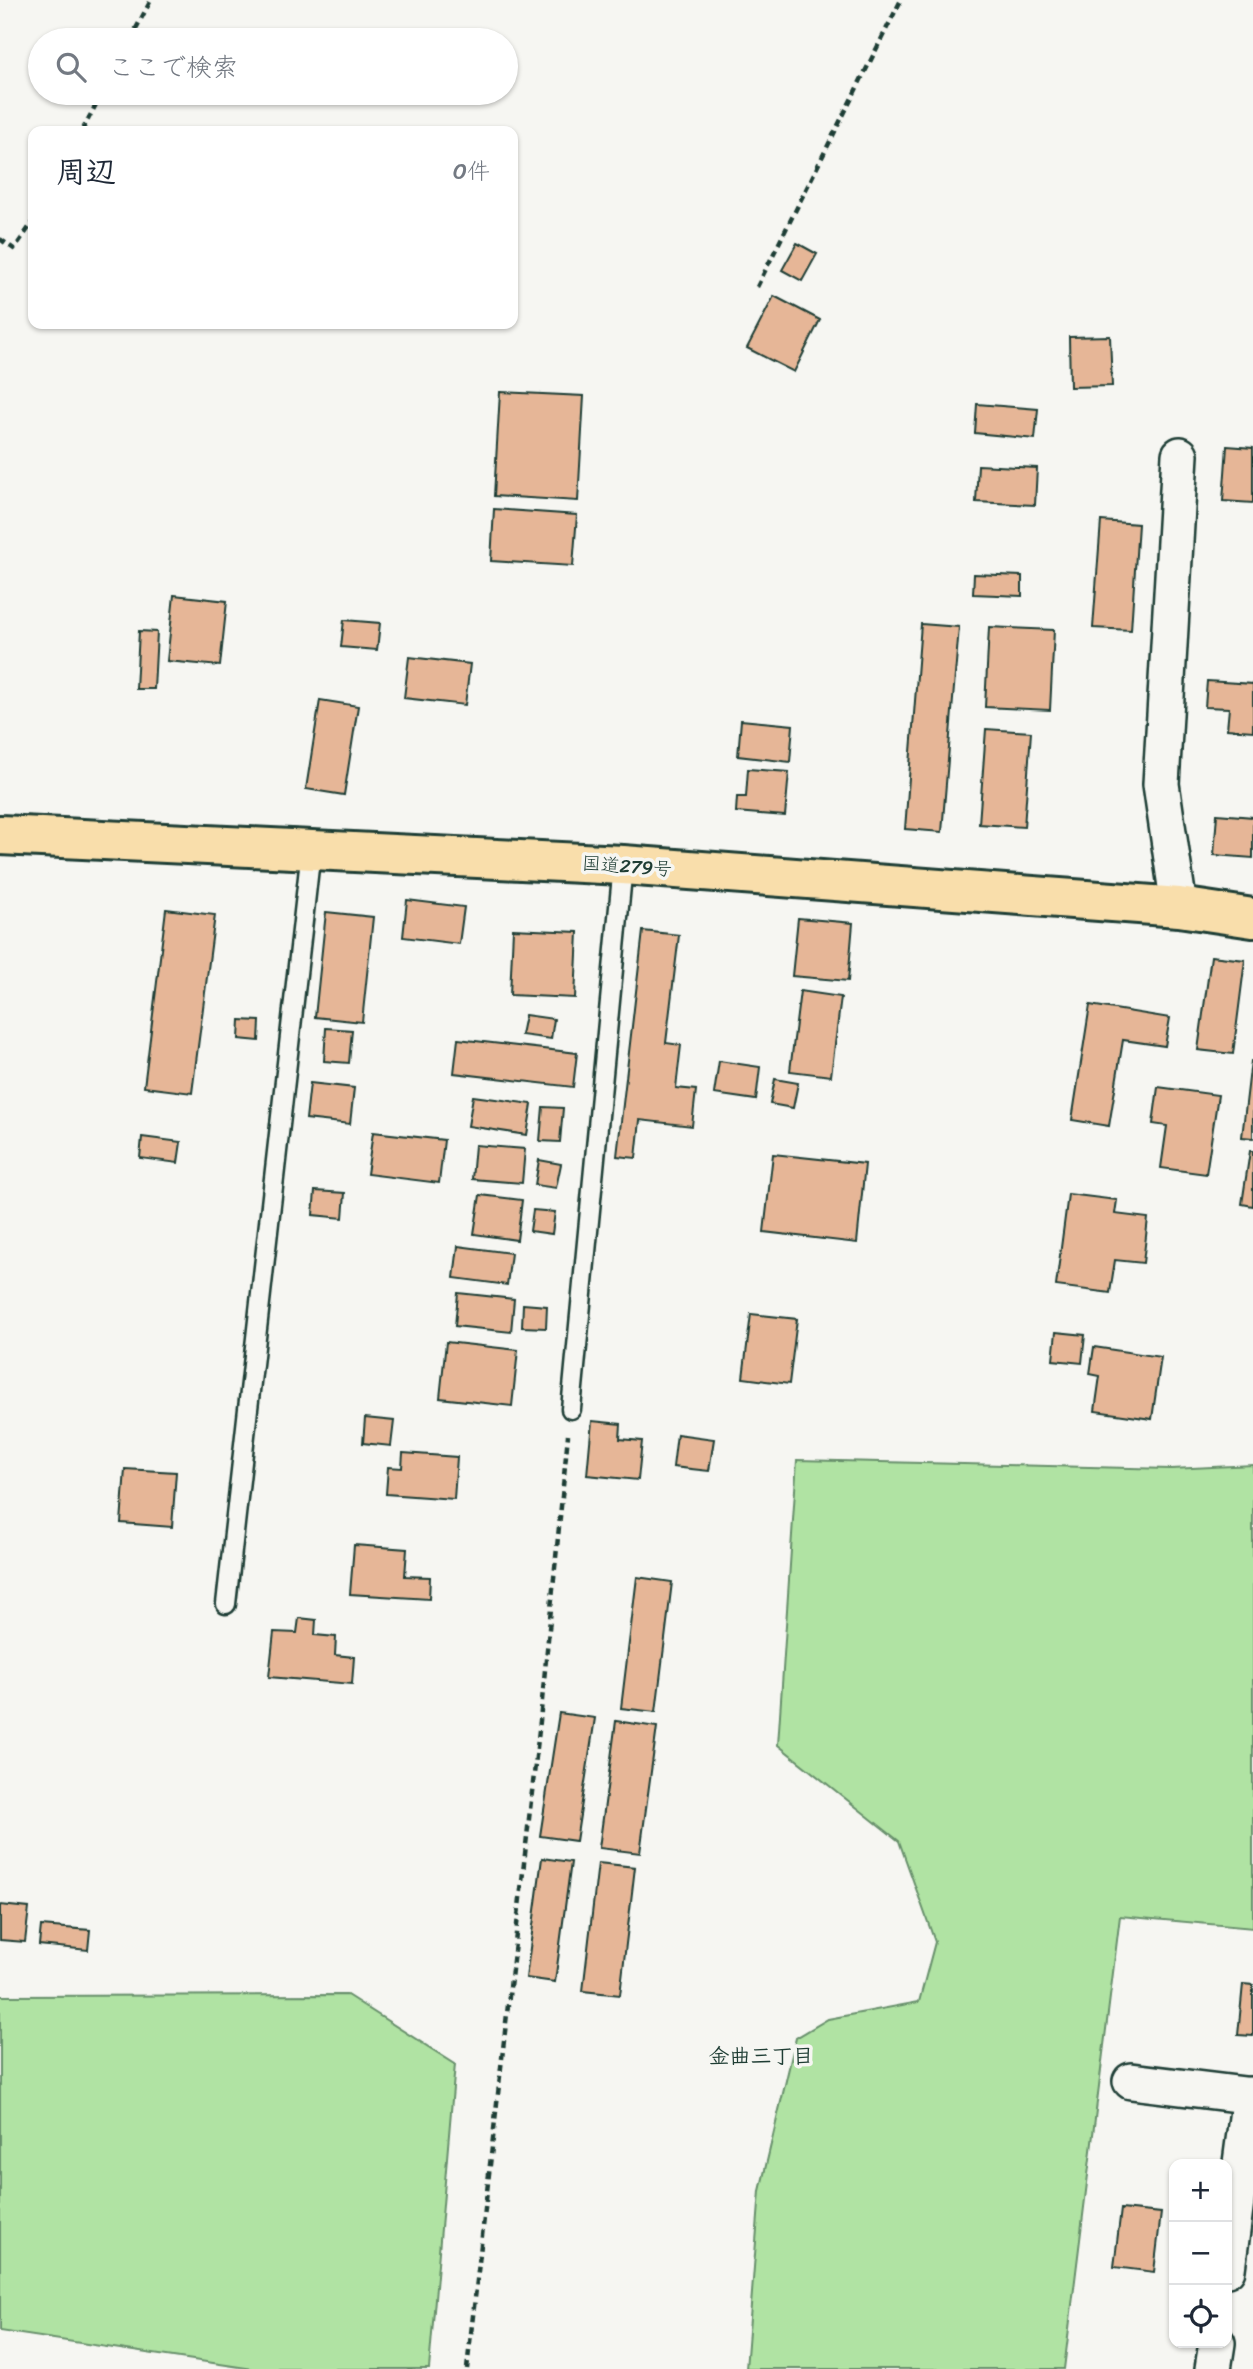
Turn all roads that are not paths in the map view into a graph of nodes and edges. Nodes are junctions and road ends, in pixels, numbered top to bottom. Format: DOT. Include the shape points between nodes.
graph roads {
  1 [pos="1180,454"];
  2 [pos="0,835"];
  3 [pos="311,850"];
  4 [pos="623,865"];
  5 [pos="1179,907"];
  6 [pos="1253,918"];
  7 [pos="571,1409"];
  8 [pos="226,1604"];
  9 [pos="1131,2081"];
  10 [pos="1252,2095"];
  11 [pos="1232,2234"];
  12 [pos="1216,2348"];
  13 [pos="1213,2369"];
  1 -- 5 [label="street" via="1161,784"];
  2 -- 3 [label="highway, 国道279号"];
  3 -- 4 [label="highway, 国道279号"];
  3 -- 8 [label="lane"];
  4 -- 5 [label="highway, 国道279号"];
  4 -- 7 [label="lane"];
  5 -- 6 [label="highway, 国道279号"];
  9 -- 10 [label="street"];
  10 -- 11 [label="street"];
  12 -- 13 [label="street"];
}
